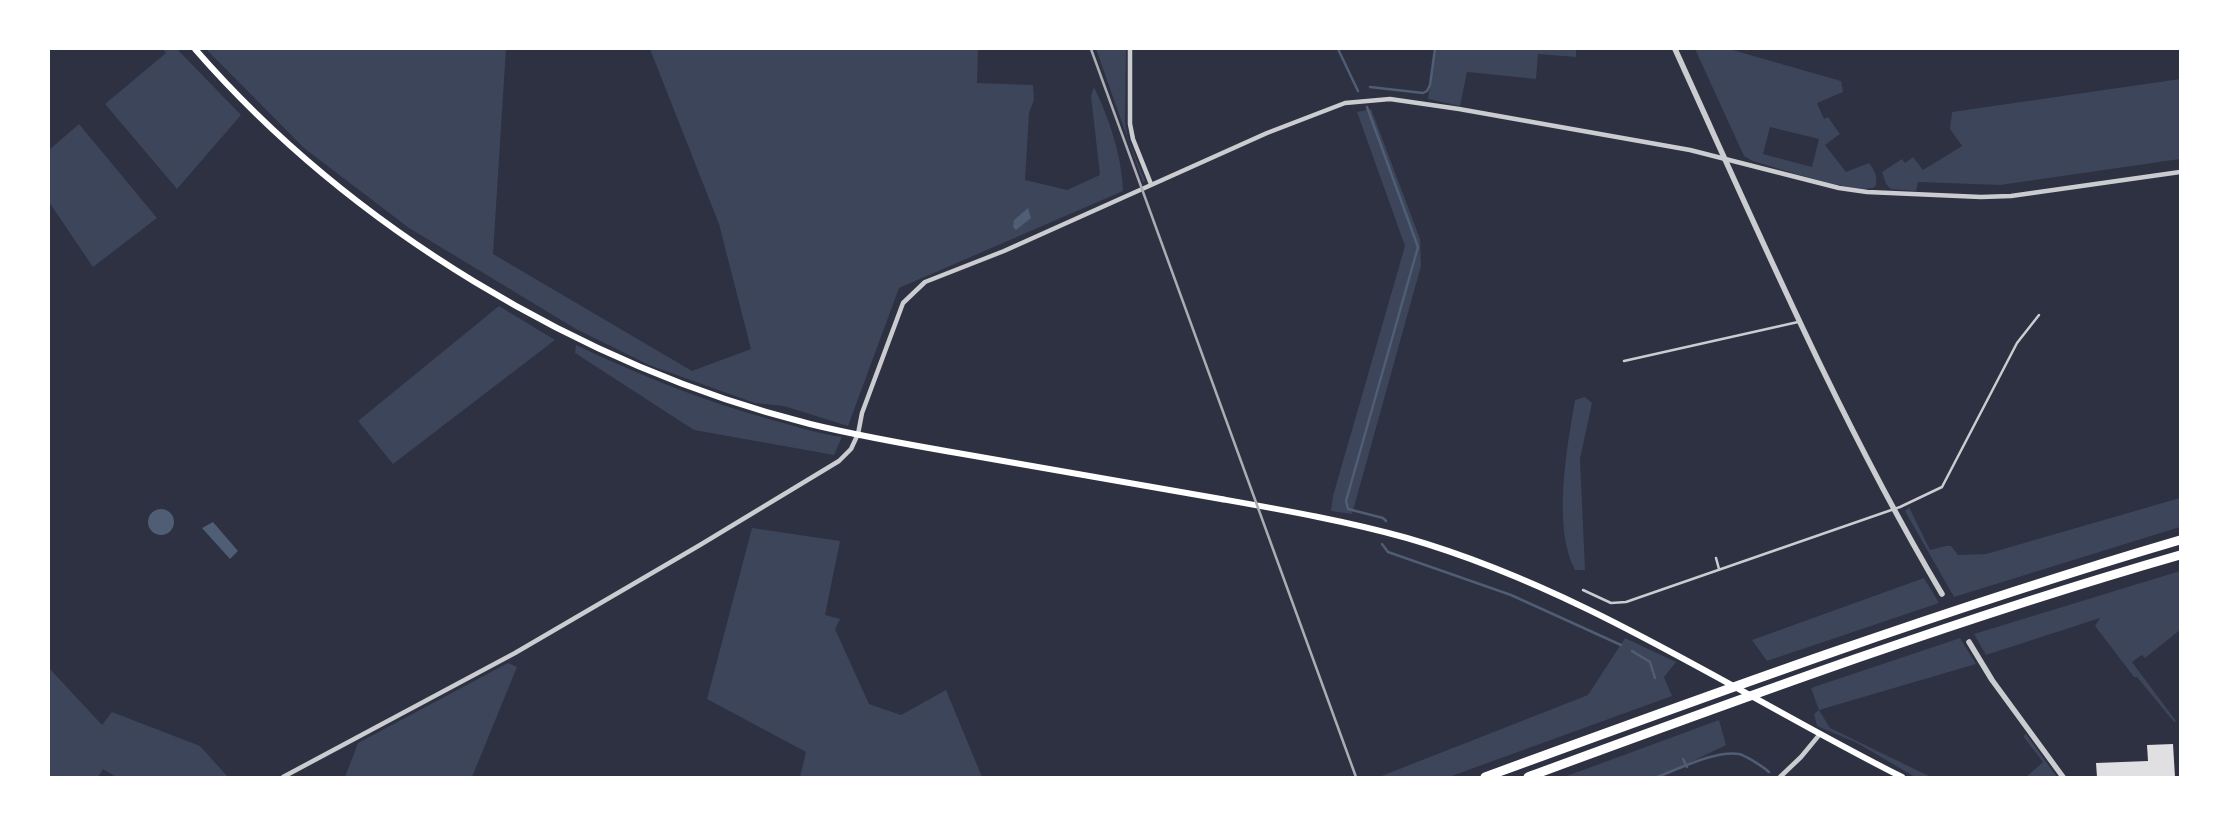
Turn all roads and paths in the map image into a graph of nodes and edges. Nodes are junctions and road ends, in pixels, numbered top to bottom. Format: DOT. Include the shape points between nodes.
graph roads {
  1 [pos="195,49"];
  2 [pos="1130,49"];
  3 [pos="1675,49"];
  4 [pos="1725,159"];
  5 [pos="2180,172"];
  6 [pos="1151,184"];
  7 [pos="2039,315"];
  8 [pos="1800,322"];
  9 [pos="1624,361"];
  10 [pos="858,434"];
  11 [pos="1892,509"];
  12 [pos="2180,540"];
  13 [pos="2180,555"];
  14 [pos="1716,558"];
  15 [pos="1719,570"];
  16 [pos="1583,590"];
  17 [pos="1942,594"];
  18 [pos="1969,642"];
  19 [pos="1820,734"];
  20 [pos="283,777"];
  21 [pos="1485,777"];
  22 [pos="1528,777"];
  23 [pos="1780,777"];
  24 [pos="1902,777"];
  25 [pos="2063,777"];
  1 -- 10 [label="main road" via="300,154 400,235 464,275 551,324 629,362 742,404"];
  2 -- 6 [label="street" via="1130,124"];
  3 -- 4 [label="street"];
  4 -- 5 [label="street" via="1839,188 1981,197 2011,196"];
  4 -- 6 [label="street" via="1434,105 1365,99 1336,106"];
  4 -- 8 [label="street"];
  6 -- 10 [label="street" via="1004,251 925,282 903,303 896,317 862,412"];
  7 -- 11 [label="lane" via="2017,343 1942,487"];
  8 -- 9 [label="lane"];
  8 -- 11 [label="street" via="1840,409"];
  10 -- 19 [label="main road" via="1316,517 1413,540 1510,574 1584,608"];
  10 -- 20 [label="street" via="851,449 839,461 700,545 515,653"];
  11 -- 15 [label="lane"];
  11 -- 17 [label="street"];
  12 -- 21 [label="highway" via="1931,618"];
  13 -- 22 [label="highway" via="1945,629"];
  14 -- 15 [label="lane"];
  15 -- 16 [label="lane" via="1617,604 1605,602"];
  18 -- 25 [label="street" via="1992,680"];
  19 -- 23 [label="street"];
  19 -- 24 [label="main road"];
}
